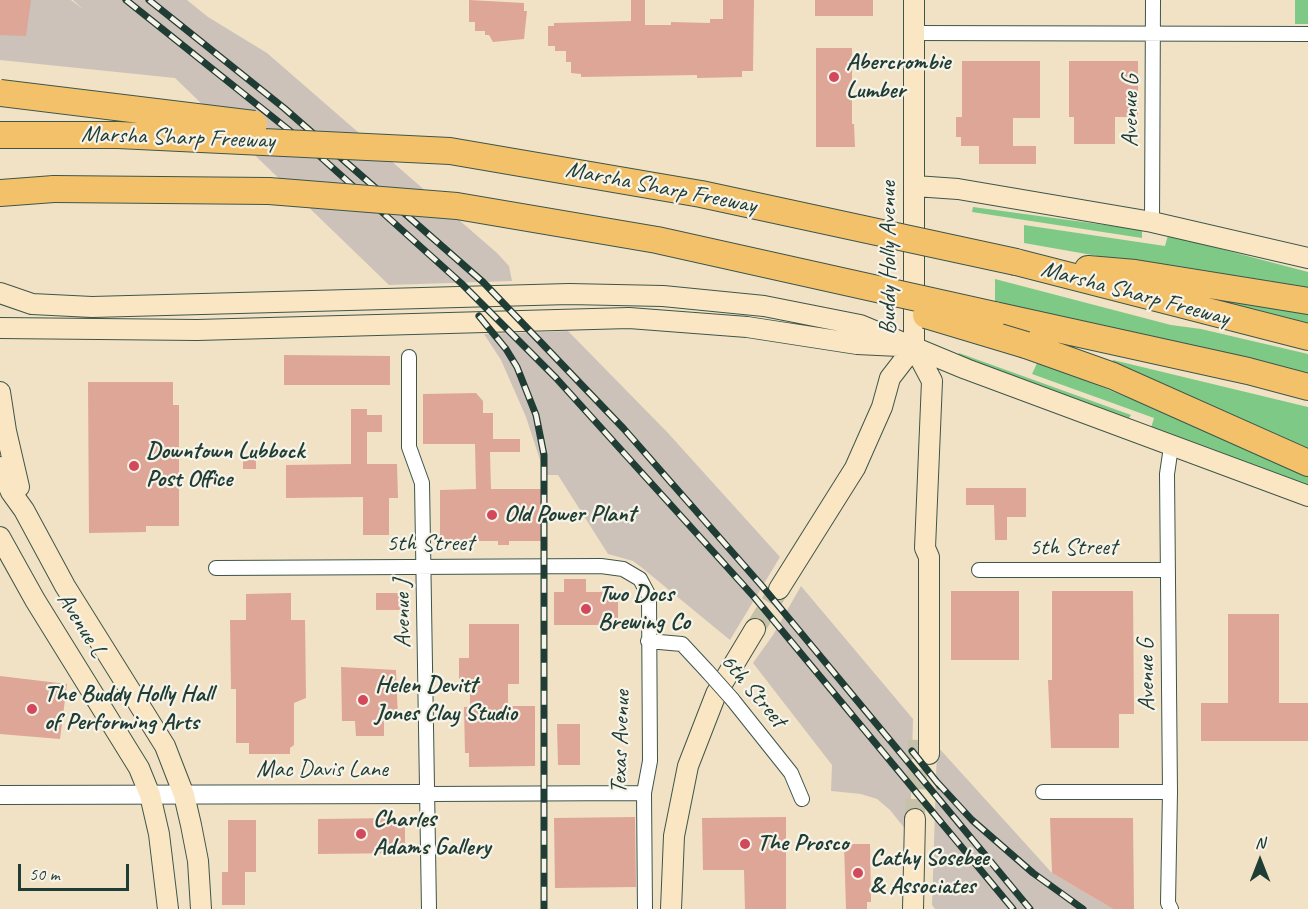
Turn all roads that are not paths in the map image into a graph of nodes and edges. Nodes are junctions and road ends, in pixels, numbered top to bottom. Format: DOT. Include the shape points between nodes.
graph roads {
  1 [pos="914,0"];
  2 [pos="1154,0"];
  3 [pos="913,33"];
  4 [pos="1154,34"];
  5 [pos="1308,34"];
  6 [pos="0,93"];
  7 [pos="0,135"];
  8 [pos="450,151"];
  9 [pos="915,186"];
  10 [pos="0,187"];
  11 [pos="54,189"];
  12 [pos="0,193"];
  13 [pos="1152,222"];
  14 [pos="716,253"];
  15 [pos="1308,258"];
  16 [pos="1016,262"];
  17 [pos="0,292"];
  18 [pos="1308,301"];
  19 [pos="0,328"];
  20 [pos="26,329"];
  21 [pos="1308,337"];
  22 [pos="0,343"];
  23 [pos="914,347"];
  24 [pos="409,357"];
  25 [pos="1308,387"];
  26 [pos="0,392"];
  27 [pos="1171,447"];
  28 [pos="1308,463"];
  29 [pos="0,467"];
  30 [pos="1308,496"];
  31 [pos="24,510"];
  32 [pos="0,537"];
  33 [pos="425,567"];
  34 [pos="216,568"];
  35 [pos="979,570"];
  36 [pos="1168,570"];
  37 [pos="640,579"];
  38 [pos="779,589"];
  39 [pos="755,628"];
  40 [pos="648,641"];
  41 [pos="923,747"];
  42 [pos="1043,792"];
  43 [pos="1170,792"];
  44 [pos="644,793"];
  45 [pos="428,794"];
  46 [pos="0,795"];
  47 [pos="150,795"];
  48 [pos="184,795"];
  49 [pos="802,799"];
  50 [pos="1170,906"];
  51 [pos="168,909"];
  52 [pos="201,909"];
  53 [pos="429,909"];
  54 [pos="645,909"];
  55 [pos="671,909"];
  56 [pos="913,909"];
  57 [pos="924,909"];
  1 -- 3 [label="main road, Buddy Holly Avenue"];
  2 -- 4 [label="street, Avenue G"];
  3 -- 4 [label="street"];
  3 -- 9 [label="main road, Buddy Holly Avenue"];
  4 -- 5 [label="street"];
  4 -- 13 [label="street, Avenue G"];
  6 -- 8 [label="highway, bridge" via="395,138"];
  7 -- 8 [label="highway, Marsha Sharp Freeway, bridge" via="118,135"];
  8 -- 16 [label="highway, Marsha Sharp Freeway, bridge" via="701,194"];
  9 -- 13 [label="main road" via="958,189"];
  9 -- 23 [label="main road, Buddy Holly Avenue"];
  10 -- 11 [label="highway, Marsha Sharp Freeway"];
  11 -- 12 [label="highway"];
  11 -- 14 [label="highway, Marsha Sharp Freeway, bridge" via="269,191 457,206"];
  13 -- 15 [label="main road"];
  14 -- 25 [label="highway, Marsha Sharp Freeway, bridge"];
  14 -- 28 [label="highway, bridge" via="1026,345 1113,376"];
  16 -- 18 [label="highway" via="1135,273"];
  16 -- 21 [label="highway, Marsha Sharp Freeway"];
  17 -- 23 [label="main road" via="32,304 92,307 569,294 663,296 764,306 832,319 860,325"];
  19 -- 20 [label="main road"];
  20 -- 22 [label="main road" via="6,334"];
  20 -- 23 [label="main road" via="197,330 629,318"];
  23 -- 27 [label="main road"];
  23 -- 38 [label="main road" via="890,378 855,468"];
  23 -- 41 [label="main road, Buddy Holly Avenue" via="932,381"];
  24 -- 33 [label="street, Avenue J" via="409,447 422,483"];
  26 -- 31 [label="main road"];
  27 -- 30 [label="main road"];
  27 -- 36 [label="street, Avenue G" via="1167,474"];
  29 -- 31 [label="main road, Avenue L"];
  31 -- 48 [label="main road, Avenue L" via="65,586 165,747"];
  32 -- 47 [label="main road, Avenue L" via="139,768"];
  33 -- 34 [label="street, 5th Street"];
  33 -- 37 [label="street, 5th Street" via="608,566"];
  33 -- 45 [label="street, Avenue J"];
  35 -- 36 [label="street, 5th Street"];
  36 -- 43 [label="street, Avenue G"];
  37 -- 40 [label="street, Texas Avenue" via="649,596"];
  39 -- 55 [label="main road" via="716,694 688,766 674,836"];
  40 -- 44 [label="street, Texas Avenue" via="650,761"];
  40 -- 49 [label="street, 6th Street, bridge" via="682,644 791,773"];
  42 -- 43 [label="street"];
  43 -- 50 [label="street, Avenue G"];
  44 -- 45 [label="street, Mac Davis Lane"];
  44 -- 54 [label="street, Texas Avenue"];
  45 -- 48 [label="street, Mac Davis Lane"];
  45 -- 53 [label="street, Avenue J"];
  46 -- 47 [label="street, Mac Davis Lane"];
  47 -- 48 [label="street, Mac Davis Lane"];
  47 -- 51 [label="main road, Avenue L" via="165,869"];
  48 -- 52 [label="main road, Avenue L" via="198,861"];
  56 -- 57 [label="main road" via="921,826"];
}
